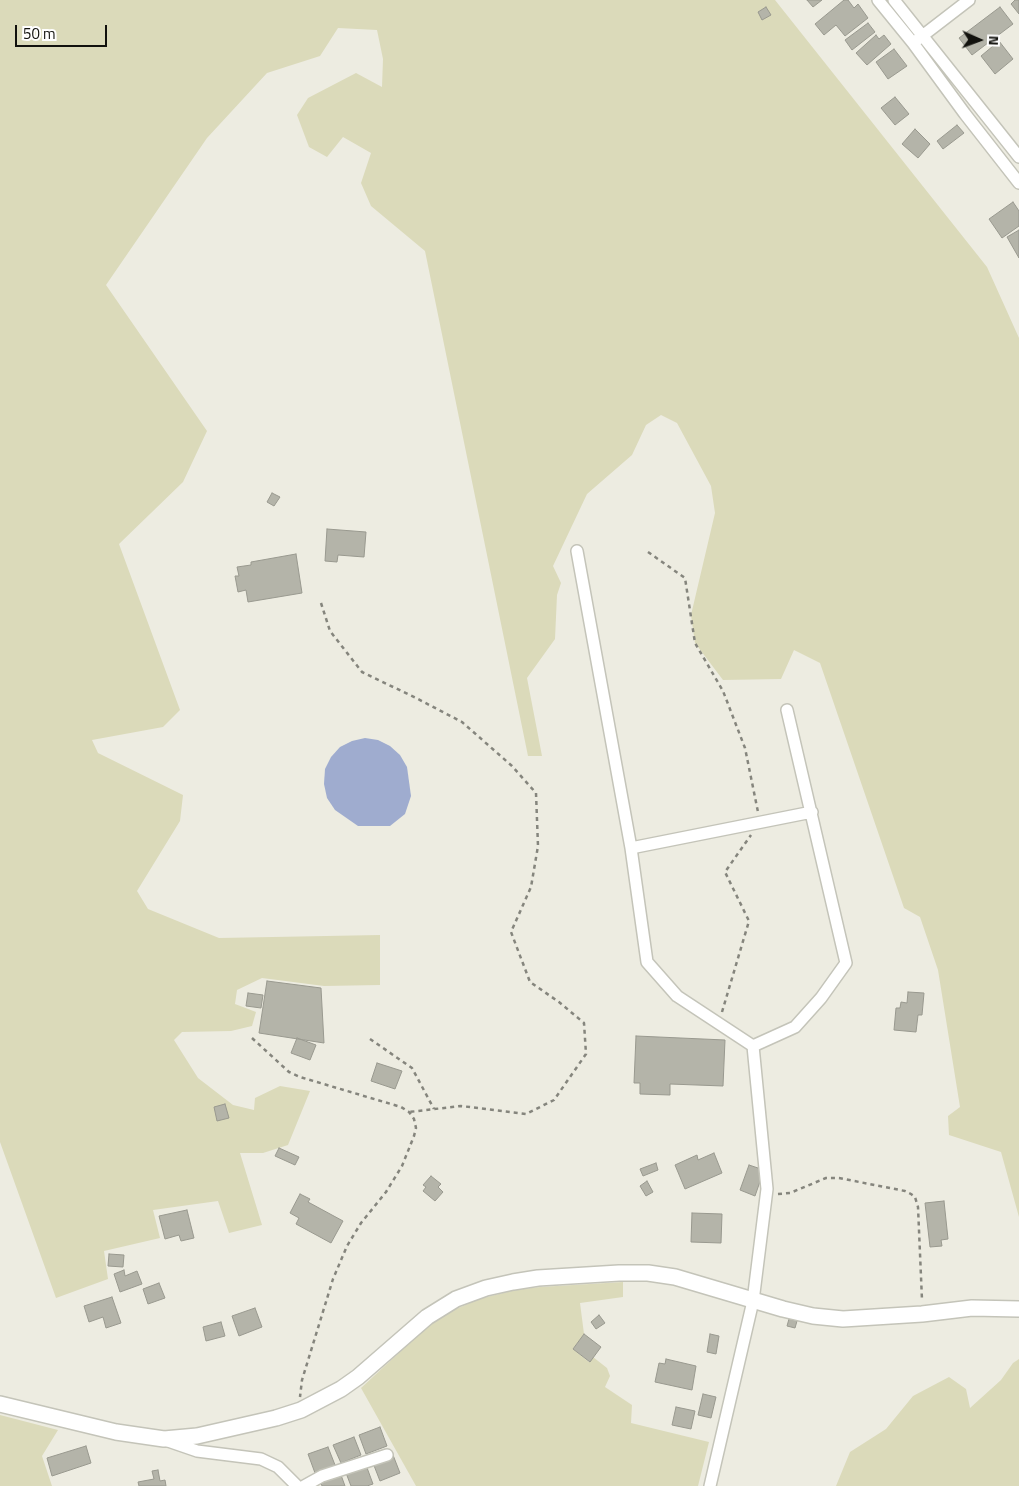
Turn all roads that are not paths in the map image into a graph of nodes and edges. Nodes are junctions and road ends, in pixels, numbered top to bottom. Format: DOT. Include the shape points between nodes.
graph roads {
  1 [pos="878,0"];
  2 [pos="894,0"];
  3 [pos="969,0"];
  4 [pos="923,36"];
  5 [pos="913,43"];
  6 [pos="1019,157"];
  7 [pos="1019,183"];
  8 [pos="577,552"];
  9 [pos="788,710"];
  10 [pos="812,812"];
  11 [pos="631,848"];
  12 [pos="753,1046"];
  13 [pos="753,1301"];
  14 [pos="1019,1309"];
  15 [pos="0,1404"];
  16 [pos="164,1439"];
  17 [pos="387,1454"];
  18 [pos="284,1481"];
  19 [pos="297,1486"];
  20 [pos="304,1486"];
  21 [pos="710,1486"];
  1 -- 5 [label="street"];
  2 -- 4 [label="street"];
  3 -- 4 [label="street"];
  4 -- 5 [label="street"];
  4 -- 6 [label="street"];
  5 -- 7 [label="street"];
  8 -- 11 [label="street"];
  9 -- 10 [label="street"];
  10 -- 11 [label="street"];
  10 -- 12 [label="street" via="846,963 795,1027"];
  11 -- 12 [label="street" via="647,962 677,996"];
  12 -- 13 [label="street" via="767,1189"];
  13 -- 14 [label="main road" via="814,1316 843,1319 972,1308"];
  13 -- 16 [label="main road" via="675,1277 648,1273 538,1278 486,1288 456,1299 427,1317 352,1381 323,1400 276,1418 198,1436"];
  13 -- 21 [label="street"];
  15 -- 16 [label="main road" via="116,1432"];
  16 -- 18 [label="street" via="197,1451 261,1459 278,1467"];
  17 -- 20 [label="street" via="322,1476"];
  18 -- 19 [label="street"];
}
